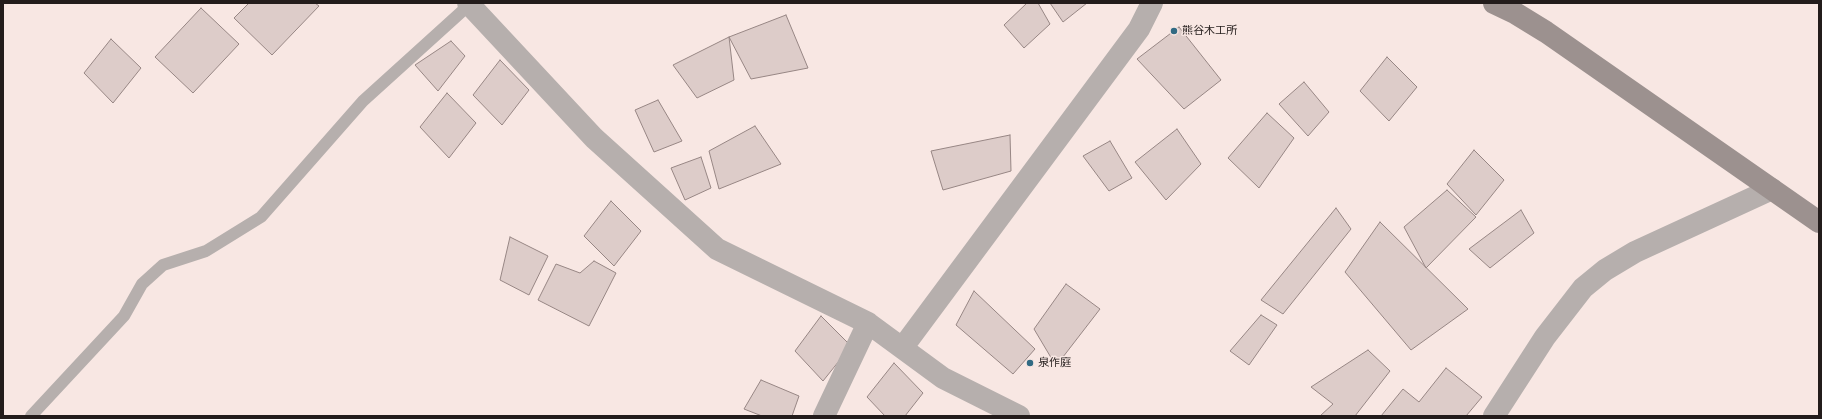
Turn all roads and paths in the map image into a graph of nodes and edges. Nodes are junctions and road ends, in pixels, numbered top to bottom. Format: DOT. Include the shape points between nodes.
graph roads {
  1 [pos="1152,3"];
  2 [pos="1494,3"];
  3 [pos="468,4"];
  4 [pos="1772,189"];
  5 [pos="1819,222"];
  6 [pos="868,323"];
  7 [pos="903,347"];
  8 [pos="31,416"];
  9 [pos="824,416"];
  10 [pos="1019,416"];
  11 [pos="1494,416"];
  1 -- 7 [label="street" via="1138,29"];
  2 -- 4 [label="street" via="1546,32"];
  3 -- 6 [label="street" via="594,138 717,249"];
  3 -- 8 [label="lane" via="363,101 261,217 206,251 163,265 142,284 124,316"];
  4 -- 5 [label="street"];
  4 -- 11 [label="street" via="1635,252 1583,288 1545,337"];
  6 -- 7 [label="street"];
  6 -- 9 [label="street"];
  7 -- 10 [label="street" via="943,378"];
}
